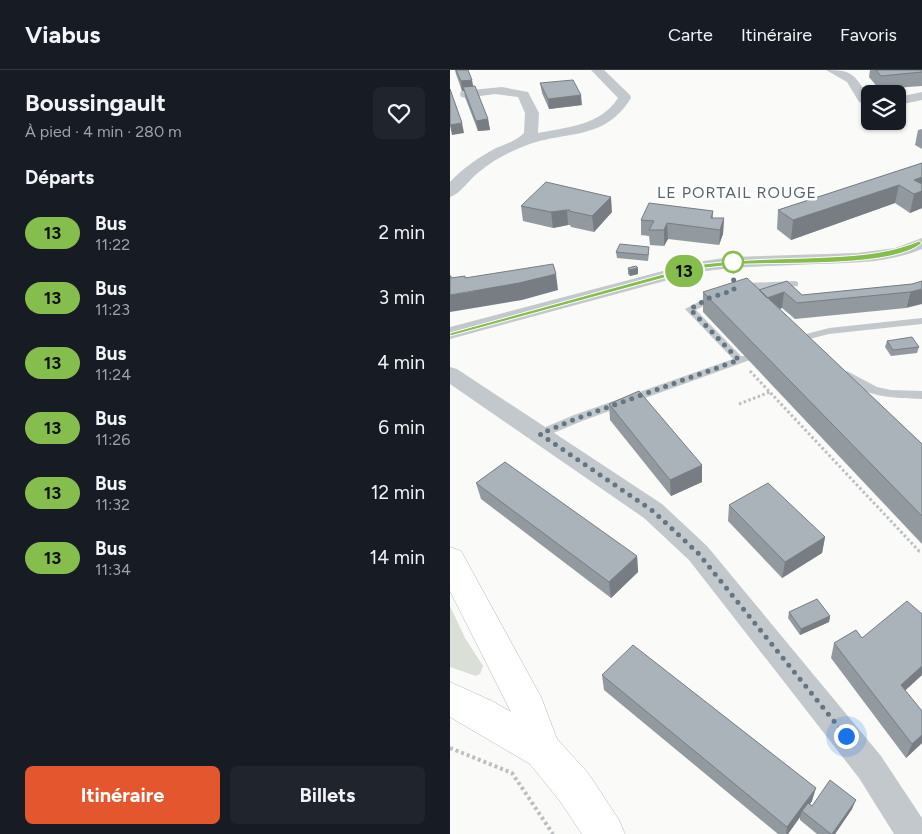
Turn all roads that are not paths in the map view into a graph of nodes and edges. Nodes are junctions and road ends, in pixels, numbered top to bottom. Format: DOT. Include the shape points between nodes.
graph roads {
  1 [pos="598,70"];
  2 [pos="832,70"];
  3 [pos="466,94"];
  4 [pos="861,96"];
  5 [pos="922,96"];
  6 [pos="906,99"];
  7 [pos="523,142"];
  8 [pos="450,192"];
  9 [pos="922,243"];
  10 [pos="795,284"];
  11 [pos="922,321"];
  12 [pos="450,333"];
  13 [pos="790,342"];
  14 [pos="841,368"];
  15 [pos="450,374"];
  16 [pos="922,395"];
  17 [pos="540,434"];
  18 [pos="450,560"];
  19 [pos="450,699"];
  20 [pos="543,751"];
  21 [pos="605,834"];
  22 [pos="913,834"];
  1 -- 7 [label="street" via="625,98 622,106 610,117 590,126"];
  2 -- 4 [label="street" via="852,81"];
  3 -- 7 [label="street" via="497,89 523,95 532,113 532,134"];
  5 -- 6 [label="street"];
  7 -- 8 [label="street" via="485,160 458,180"];
  9 -- 12 [label="street" via="898,253 857,258 731,262 696,267"];
  10 -- 17 [label="lane" via="747,286 709,298 690,309 743,359"];
  11 -- 13 [label="lane" via="829,331 810,340"];
  14 -- 16 [label="lane" via="861,386 872,390"];
  15 -- 17 [label="street"];
  17 -- 22 [label="street" via="653,511 698,553 870,767"];
  18 -- 20 [label="main road" via="528,709"];
  19 -- 20 [label="main road"];
  20 -- 21 [label="main road" via="574,787"];
}
